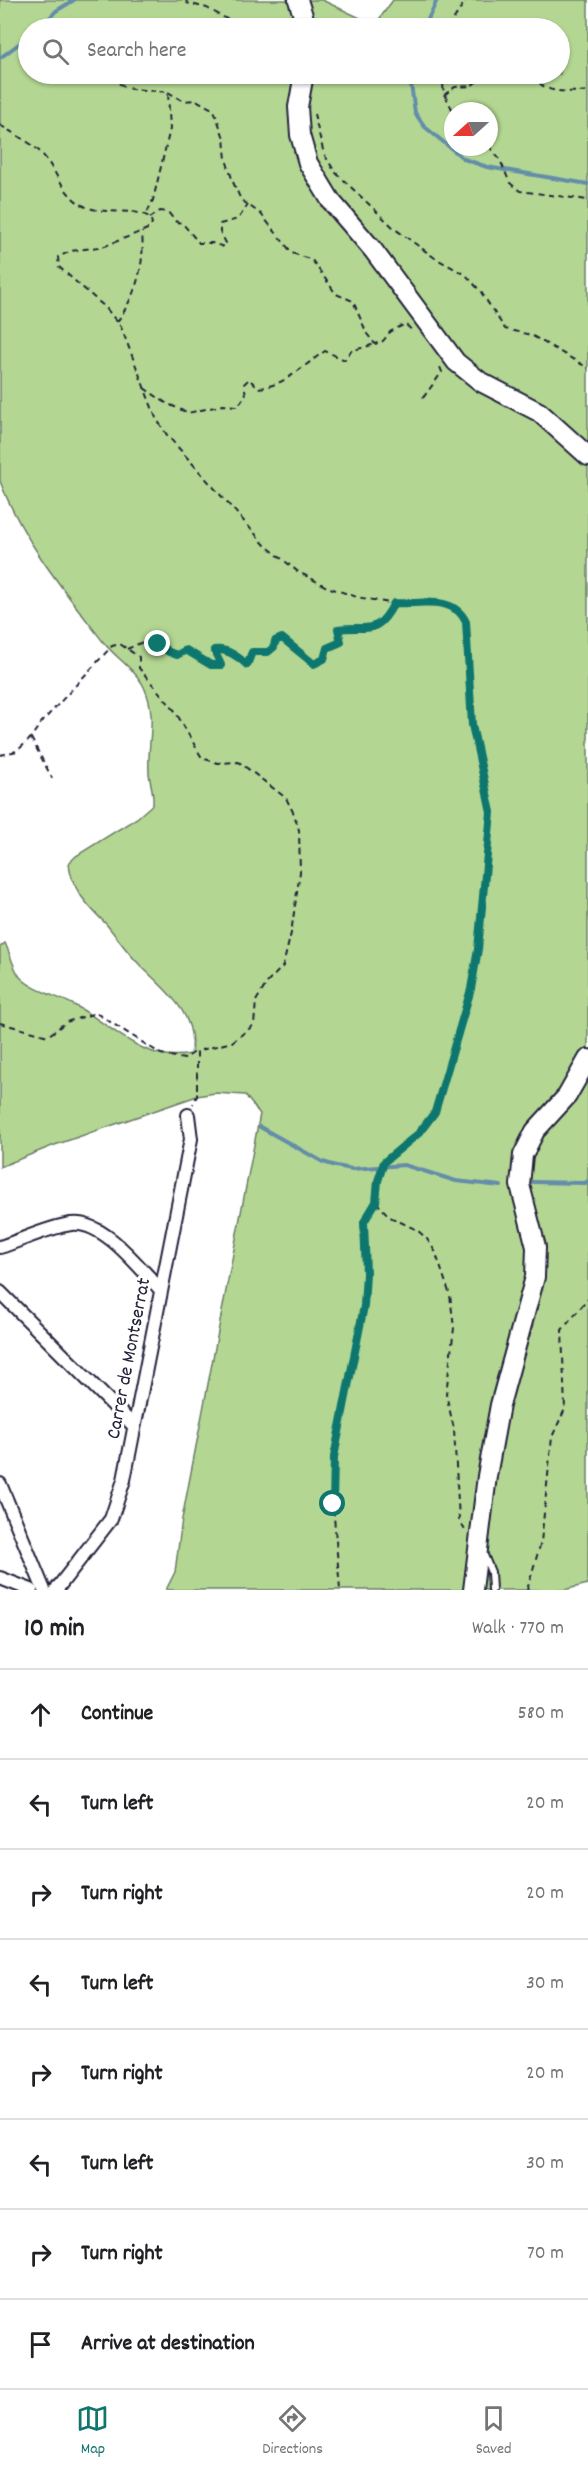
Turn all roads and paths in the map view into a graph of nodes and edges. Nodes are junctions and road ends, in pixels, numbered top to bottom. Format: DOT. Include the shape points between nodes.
graph roads {
  1 [pos="186,0"];
  2 [pos="298,0"];
  3 [pos="466,0"];
  4 [pos="226,18"];
  5 [pos="304,18"];
  6 [pos="454,18"];
  7 [pos="120,84"];
  8 [pos="302,84"];
  9 [pos="303,84"];
  10 [pos="442,84"];
  11 [pos="474,84"];
  12 [pos="542,84"];
  13 [pos="168,92"];
  14 [pos="588,93"];
  15 [pos="444,95"];
  16 [pos="448,102"];
  17 [pos="0,125"];
  18 [pos="497,156"];
  19 [pos="588,200"];
  20 [pos="249,205"];
  21 [pos="146,215"];
  22 [pos="150,218"];
  23 [pos="142,232"];
  24 [pos="117,322"];
  25 [pos="419,335"];
  26 [pos="375,344"];
  27 [pos="439,364"];
  28 [pos="588,368"];
  29 [pos="144,388"];
  30 [pos="423,398"];
  31 [pos="588,456"];
  32 [pos="394,603"];
  33 [pos="127,649"];
  34 [pos="30,738"];
  35 [pos="0,755"];
  36 [pos="52,778"];
  37 [pos="0,1023"];
  38 [pos="197,1051"];
  39 [pos="588,1059"];
  40 [pos="188,1114"];
  41 [pos="376,1202"];
  42 [pos="0,1247"];
  43 [pos="161,1290"];
  44 [pos="0,1292"];
  45 [pos="588,1299"];
  46 [pos="134,1426"];
  47 [pos="0,1484"];
  48 [pos="472,1537"];
  49 [pos="0,1578"];
  50 [pos="31,1590"];
  51 [pos="44,1590"];
  52 [pos="56,1590"];
  53 [pos="340,1590"];
  54 [pos="473,1590"];
  55 [pos="492,1590"];
  56 [pos="527,1590"];
  1 -- 4 [label="path"];
  2 -- 5 [label="main road"];
  3 -- 6 [label="path"];
  7 -- 13 [label="path" via="132,89"];
  8 -- 31 [label="main road" via="300,135 308,163 323,190 373,250 444,349 476,378 553,422"];
  9 -- 28 [label="path" via="317,118 328,164 349,186 395,229 466,275 504,329 531,335"];
  10 -- 15 [label="path"];
  11 -- 15 [label="path" via="455,87"];
  12 -- 14 [label="path" via="558,93"];
  13 -- 20 [label="path" via="214,110 233,182 241,200"];
  13 -- 21 [label="path" via="170,129"];
  15 -- 16 [label="path"];
  17 -- 21 [label="path" via="42,154 68,192 83,205 105,213"];
  18 -- 19 [label="path" via="510,183 520,191"];
  20 -- 22 [label="path" via="238,219 220,224 224,248 199,243 168,212 159,211"];
  20 -- 26 [label="path" via="292,253 312,260 336,294 353,301"];
  21 -- 22 [label="path"];
  22 -- 23 [label="path" via="150,228"];
  23 -- 24 [label="path" via="144,251 136,289"];
  23 -- 24 [label="path" via="58,257 59,267"];
  24 -- 29 [label="path"];
  25 -- 26 [label="path" via="405,324"];
  26 -- 29 [label="path" via="351,351 345,360 325,351 293,376 267,387 258,388 249,379 244,384 246,395 238,406 223,405 188,413"];
  27 -- 30 [label="path" via="442,372"];
  29 -- 32 [label="path" via="167,435 250,530 283,560 327,587"];
  32 -- 33 [label="path" via="375,628 338,629 341,642 327,648 324,659 314,664 282,638 268,652 252,652 247,665 221,648 214,650 221,665 211,665 186,650 177,655 147,640"];
  32 -- 41 [label="path" via="444,603 459,611 466,622 472,725 491,828 471,989 448,1074 435,1112 426,1125 384,1162"];
  33 -- 34 [label="path" via="120,644 112,646"];
  33 -- 38 [label="path" via="139,657 140,668 175,711 202,758 218,764 239,762 286,798 299,830 300,872 283,966 256,1001 254,1025 231,1042"];
  34 -- 35 [label="path" via="17,751"];
  34 -- 36 [label="path"];
  37 -- 38 [label="path" via="48,1036 66,1022 96,1013 161,1054 184,1059"];
  38 -- 40 [label="path" via="197,1096"];
  39 -- 48 [label="main road" via="567,1096 535,1131 523,1155 520,1185 537,1263 500,1405"];
  40 -- 43 [label="street, Carrer de Montserrat" via="190,1139"];
  41 -- 48 [label="path" via="390,1217 427,1239 450,1295 454,1328 446,1394 454,1429 459,1520"];
  41 -- 53 [label="path" via="364,1222 364,1306 333,1465"];
  42 -- 43 [label="street" via="72,1223 90,1226 106,1234"];
  43 -- 46 [label="street, Carrer de Montserrat"];
  44 -- 46 [label="street"];
  45 -- 56 [label="path" via="562,1330 565,1409 552,1437 541,1542"];
  46 -- 52 [label="street, Carrer de Montserrat" via="124,1480 111,1519"];
  47 -- 51 [label="street"];
  48 -- 54 [label="main road"];
  48 -- 55 [label="lane" via="491,1572"];
  49 -- 50 [label="street"];
}
